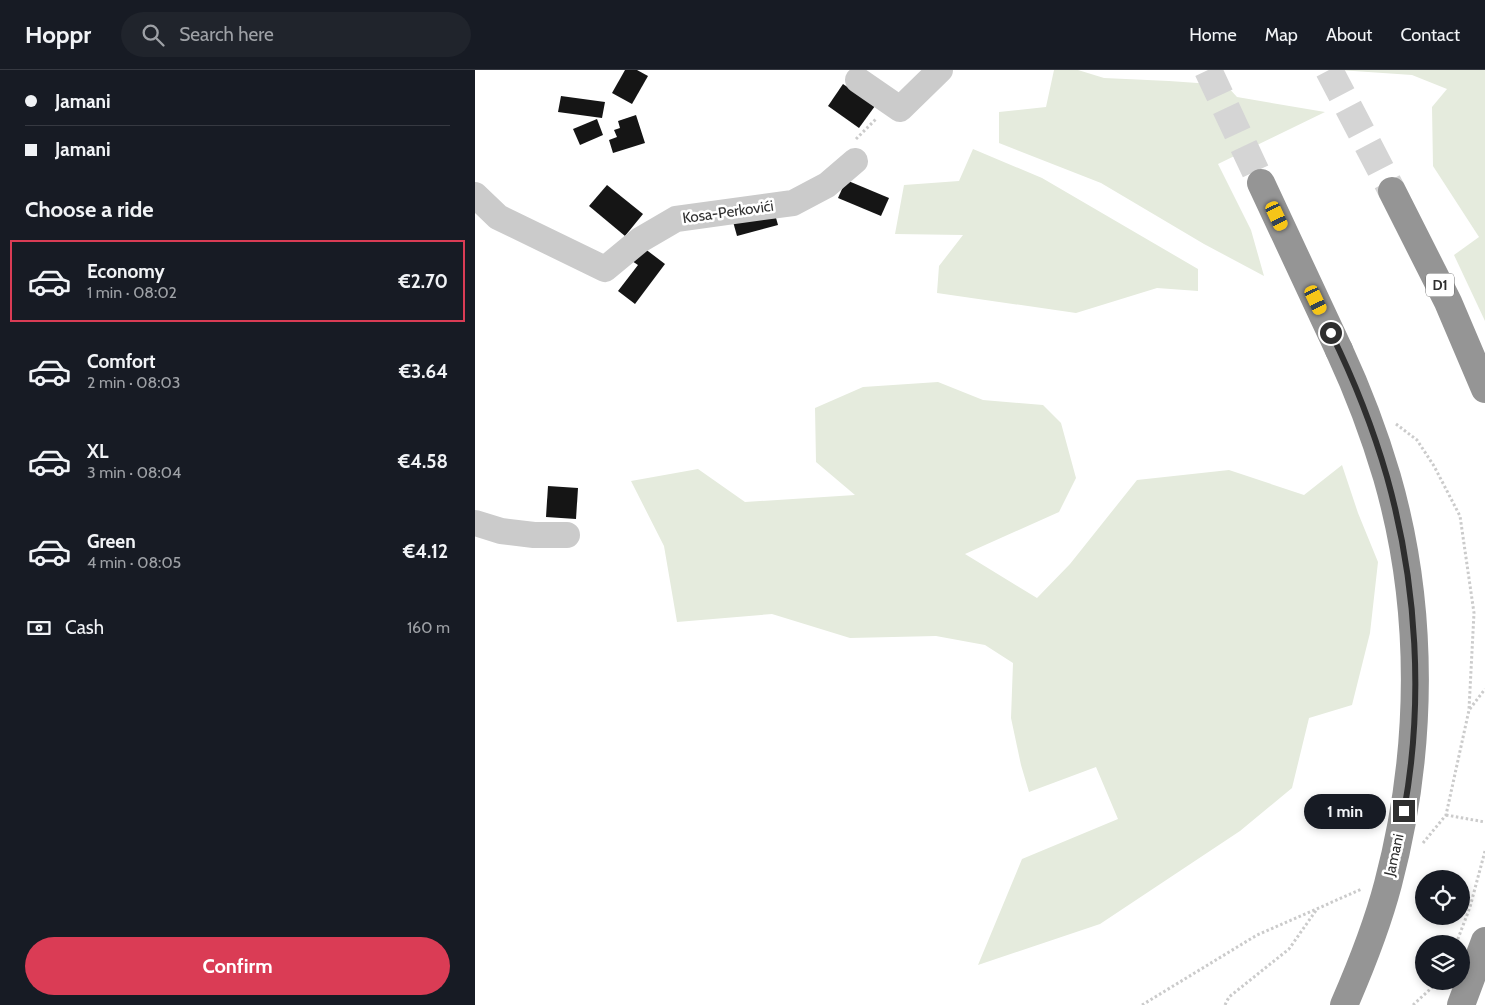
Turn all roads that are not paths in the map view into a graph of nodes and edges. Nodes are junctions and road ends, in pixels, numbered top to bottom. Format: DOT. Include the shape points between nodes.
graph roads {
  1 [pos="940,70"];
  2 [pos="858,80"];
  3 [pos="855,161"];
  4 [pos="1261,183"];
  5 [pos="1392,190"];
  6 [pos="475,195"];
  7 [pos="1484,385"];
  8 [pos="475,523"];
  9 [pos="567,535"];
  10 [pos="1485,941"];
  11 [pos="1344,1005"];
  12 [pos="1461,1005"];
  1 -- 2 [label="street" via="900,109"];
  3 -- 6 [label="street, Kosa-Perkovići" via="827,185 793,203 676,219 640,240 605,269 498,217"];
  4 -- 11 [label="highway, Jamani, bridge" via="1358,392 1374,434 1398,523 1411,613 1415,696 1406,796 1398,841 1374,929"];
  5 -- 7 [label="highway, D1" via="1448,302"];
  8 -- 9 [label="street" via="501,531"];
  10 -- 12 [label="highway, bridge"];
}
